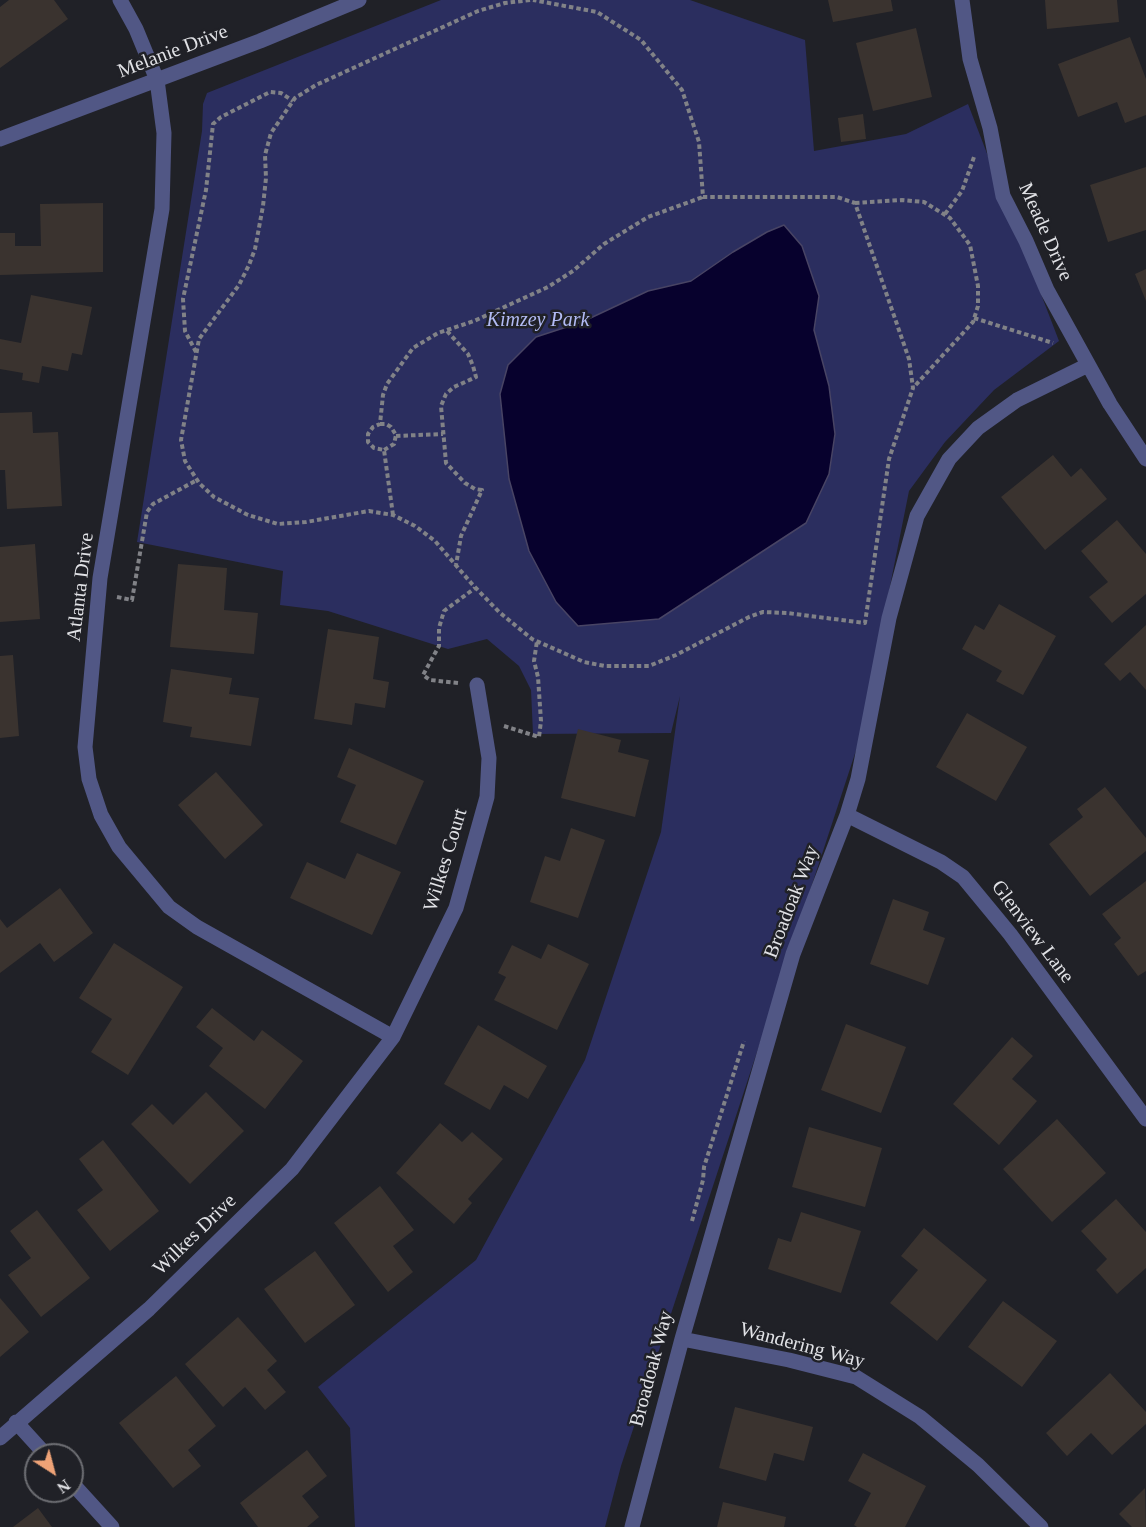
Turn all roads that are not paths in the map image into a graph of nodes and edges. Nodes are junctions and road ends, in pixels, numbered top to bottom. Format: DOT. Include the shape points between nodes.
graph roads {
  1 [pos="120,0"];
  2 [pos="359,0"];
  3 [pos="962,0"];
  4 [pos="157,80"];
  5 [pos="0,140"];
  6 [pos="1088,365"];
  7 [pos="1146,459"];
  8 [pos="477,685"];
  9 [pos="847,815"];
  10 [pos="393,1037"];
  11 [pos="1146,1119"];
  12 [pos="682,1339"];
  13 [pos="16,1422"];
  14 [pos="0,1438"];
  15 [pos="35,1443"];
  16 [pos="84,1496"];
  17 [pos="112,1527"];
  18 [pos="632,1527"];
  19 [pos="1041,1527"];
  1 -- 4 [label="street, Atlanta Drive"];
  2 -- 4 [label="street, Melanie Drive"];
  3 -- 6 [label="street, Meade Drive" via="970,59 990,128 1003,196"];
  4 -- 5 [label="street, Melanie Drive"];
  4 -- 10 [label="street, Atlanta Drive" via="164,133 162,209 99,594 85,747 89,779 119,847 169,907 197,927"];
  6 -- 7 [label="street, Meade Drive"];
  6 -- 9 [label="street, Broadoak Way" via="1017,400 978,428 949,459 917,516 889,618 858,779"];
  8 -- 10 [label="street, Wilkes Court" via="489,758 488,797 456,908"];
  9 -- 11 [label="street, Glenview Lane" via="963,877 1011,934"];
  9 -- 12 [label="street, Broadoak Way" via="793,954"];
  10 -- 13 [label="street, Wilkes Drive" via="292,1169 149,1310"];
  12 -- 18 [label="street, Broadoak Way"];
  12 -- 19 [label="street, Wandering Way" via="856,1377 920,1417 978,1465"];
  13 -- 14 [label="street, Wilkes Drive"];
  13 -- 15 [label="street"];
  16 -- 17 [label="street"];
}
